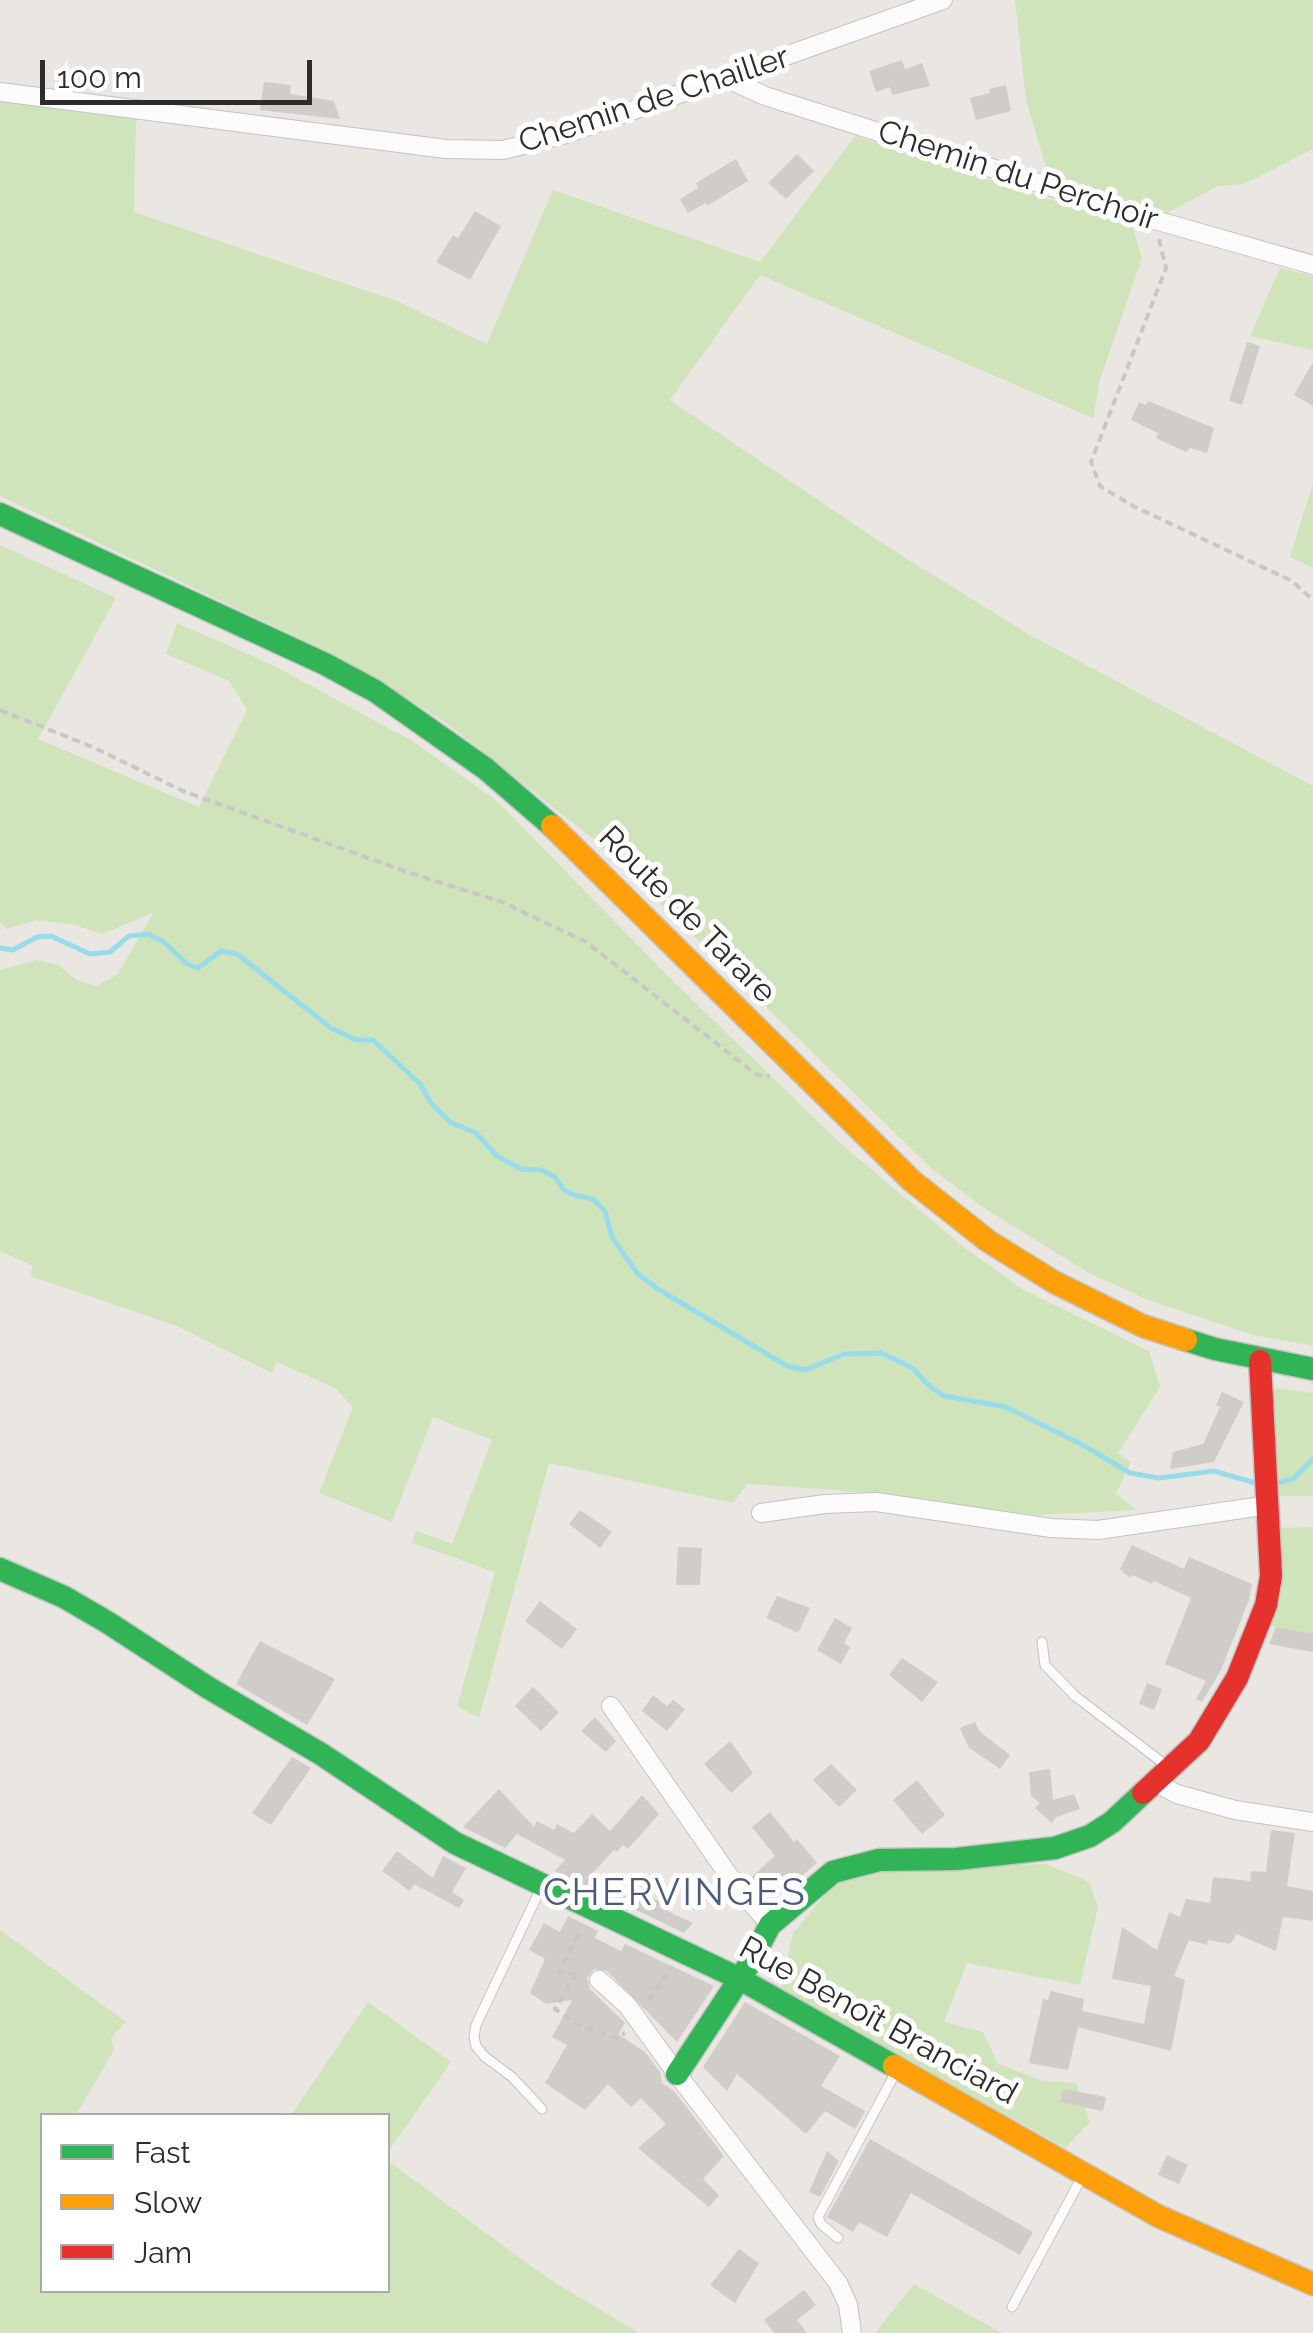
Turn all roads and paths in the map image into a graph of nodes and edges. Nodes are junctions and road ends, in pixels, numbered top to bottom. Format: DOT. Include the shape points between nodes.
graph roads {
  1 [pos="943,0"];
  2 [pos="726,78"];
  3 [pos="0,92"];
  4 [pos="1154,220"];
  5 [pos="1313,265"];
  6 [pos="0,514"];
  7 [pos="1313,600"];
  8 [pos="0,710"];
  9 [pos="774,1076"];
  10 [pos="1260,1361"];
  11 [pos="1313,1370"];
  12 [pos="1269,1502"];
  13 [pos="761,1513"];
  14 [pos="0,1570"];
  15 [pos="1042,1642"];
  16 [pos="611,1706"];
  17 [pos="1164,1776"];
  18 [pos="1313,1822"];
  19 [pos="542,1886"];
  20 [pos="592,1908"];
  21 [pos="770,1925"];
  22 [pos="683,1951"];
  23 [pos="576,1974"];
  24 [pos="740,1979"];
  25 [pos="599,1980"];
  26 [pos="639,2021"];
  27 [pos="898,2068"];
  28 [pos="676,2074"];
  29 [pos="542,2109"];
  30 [pos="1083,2174"];
  31 [pos="838,2238"];
  32 [pos="1313,2284"];
  33 [pos="1012,2308"];
  34 [pos="852,2333"];
  1 -- 2 [label="street, Chemin de Chailler"];
  2 -- 3 [label="street, Chemin de Chailler" via="503,150 446,149"];
  2 -- 4 [label="street, Chemin du Perchoir"];
  4 -- 5 [label="street, Chemin du Perchoir"];
  4 -- 7 [label="path" via="1166,268 1092,462 1100,486 1292,581"];
  6 -- 10 [label="street, Route de Tarare" via="375,691 486,768 552,826 912,1181 988,1241 1142,1326"];
  8 -- 9 [label="path" via="183,790 502,902 586,942 757,1075"];
  10 -- 11 [label="street, Route de Tarare"];
  10 -- 12 [label="street"];
  12 -- 13 [label="street" via="1098,1530 876,1502"];
  12 -- 17 [label="street" via="1271,1576 1253,1641 1199,1741"];
  14 -- 19 [label="street, Rue Benoît Branciard" via="64,1597 419,1822"];
  15 -- 17 [label="lane" via="1045,1665"];
  16 -- 21 [label="street"];
  17 -- 18 [label="street" via="1177,1794"];
  17 -- 21 [label="street" via="1090,1836 1055,1848 854,1864 833,1872"];
  19 -- 20 [label="street, Rue Benoît Branciard"];
  19 -- 29 [label="lane" via="474,2037 484,2056"];
  20 -- 22 [label="street, Rue Benoît Branciard"];
  20 -- 23 [label="path" via="559,1972"];
  21 -- 24 [label="street"];
  22 -- 24 [label="street, Rue Benoît Branciard"];
  22 -- 26 [label="path"];
  23 -- 25 [label="path"];
  23 -- 26 [label="path" via="555,2009 616,2038"];
  24 -- 27 [label="street, Rue Benoît Branciard"];
  24 -- 28 [label="street"];
  25 -- 26 [label="street"];
  26 -- 28 [label="street"];
  27 -- 30 [label="street, Rue Benoît Branciard"];
  27 -- 31 [label="lane" via="818,2217"];
  28 -- 34 [label="street" via="838,2283"];
  30 -- 32 [label="street, Rue Benoît Branciard" via="1158,2216"];
  30 -- 33 [label="lane"];
}
